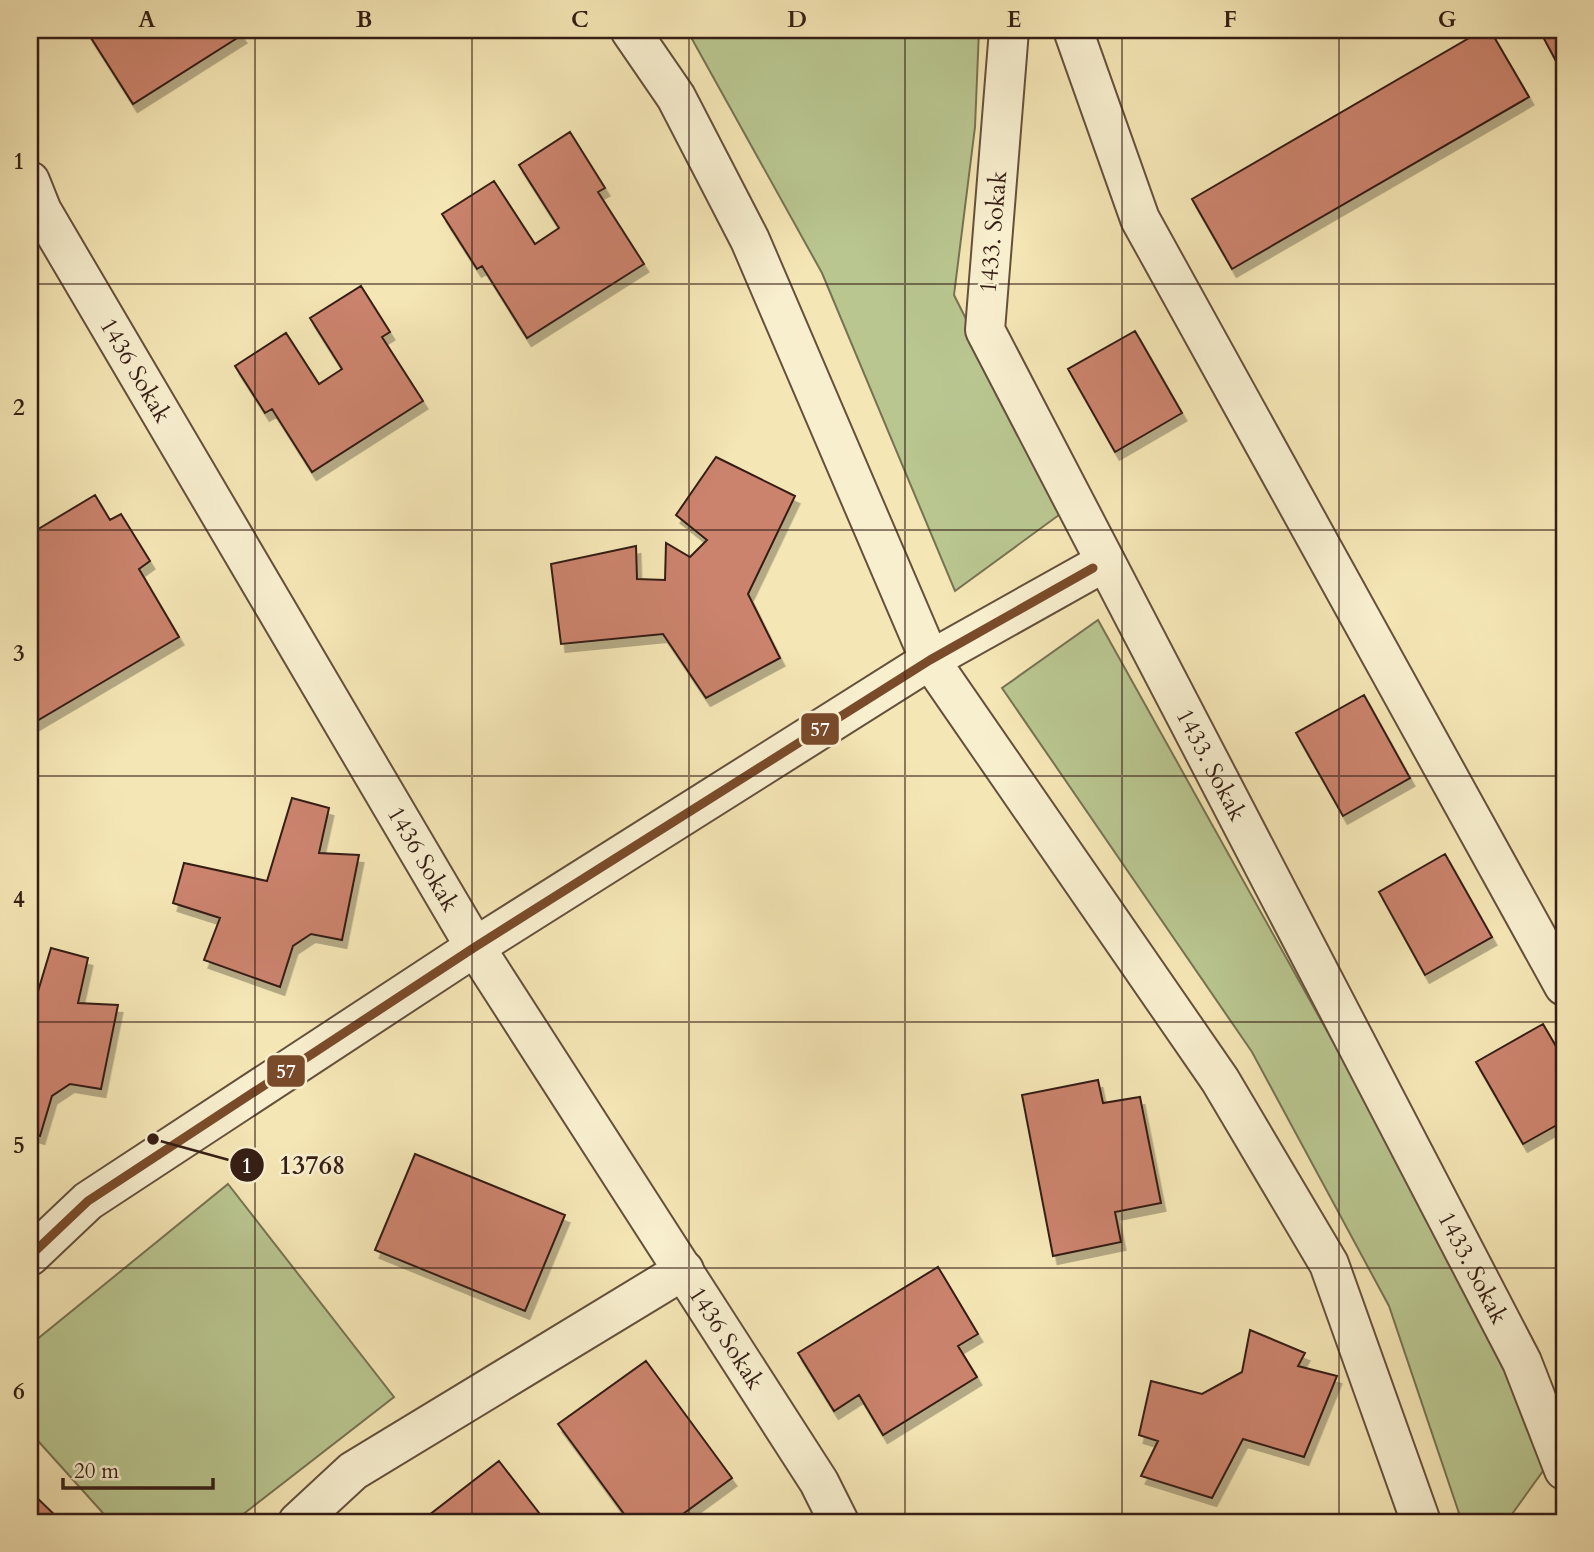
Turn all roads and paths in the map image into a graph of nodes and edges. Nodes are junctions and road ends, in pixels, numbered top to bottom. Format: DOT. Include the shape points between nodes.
graph roads {
  1 [pos="629,30"];
  2 [pos="1009,30"];
  3 [pos="1073,30"];
  4 [pos="34,203"];
  5 [pos="1105,562"];
  6 [pos="930,660"];
  7 [pos="475,947"];
  8 [pos="1564,986"];
  9 [pos="30,1256"];
  10 [pos="684,1270"];
  11 [pos="1564,1471"];
  12 [pos="298,1522"];
  13 [pos="839,1522"];
  14 [pos="1421,1522"];
  1 -- 6 [label="street" via="676,97 750,240"];
  2 -- 5 [label="street, 1433. Sokak" via="985,330"];
  3 -- 8 [label="street" via="1140,219"];
  4 -- 7 [label="street, 1436 Sokak"];
  5 -- 6 [label="street"];
  5 -- 11 [label="street, 1433. Sokak" via="1522,1362"];
  6 -- 7 [label="street"];
  6 -- 14 [label="street" via="1220,1080 1329,1264"];
  7 -- 9 [label="street" via="88,1201"];
  7 -- 10 [label="street, 1436 Sokak"];
  10 -- 12 [label="street" via="354,1471"];
  10 -- 13 [label="street, 1436 Sokak" via="819,1482"];
}
